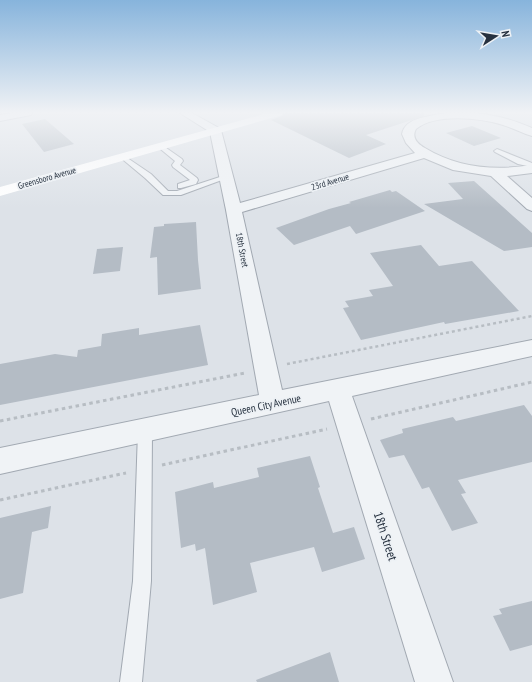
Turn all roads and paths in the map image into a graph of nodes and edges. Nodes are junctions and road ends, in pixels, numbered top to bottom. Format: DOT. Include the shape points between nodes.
graph roads {
  1 [pos="164,145"];
  2 [pos="218,145"];
  3 [pos="413,145"];
  4 [pos="160,146"];
  5 [pos="497,151"];
  6 [pos="425,154"];
  7 [pos="123,157"];
  8 [pos="532,165"];
  9 [pos="532,169"];
  10 [pos="494,172"];
  11 [pos="148,176"];
  12 [pos="226,177"];
  13 [pos="0,192"];
  14 [pos="532,206"];
  15 [pos="234,210"];
  16 [pos="532,316"];
  17 [pos="532,348"];
  18 [pos="266,369"];
  19 [pos="532,382"];
  20 [pos="338,390"];
  21 [pos="273,404"];
  22 [pos="0,421"];
  23 [pos="349,424"];
  24 [pos="145,430"];
  25 [pos="0,461"];
  26 [pos="145,469"];
  27 [pos="0,500"];
  28 [pos="131,682"];
  29 [pos="434,682"];
  1 -- 4 [label="main road, Greensboro Avenue"];
  2 -- 12 [label="street, 18th Street"];
  3 -- 6 [label="street"];
  4 -- 7 [label="main road, Greensboro Avenue"];
  4 -- 11 [label="lane" via="179,160 176,165 194,180 172,189"];
  5 -- 8 [label="lane"];
  6 -- 10 [label="street" via="459,166"];
  6 -- 15 [label="street, 23rd Avenue"];
  7 -- 11 [label="lane"];
  7 -- 13 [label="main road, Greensboro Avenue"];
  9 -- 10 [label="street"];
  10 -- 14 [label="street"];
  11 -- 12 [label="lane" via="170,194"];
  12 -- 15 [label="street, 18th Street"];
  15 -- 18 [label="street, 18th Street"];
  16 -- 18 [label="path"];
  17 -- 20 [label="street, Queen City Avenue"];
  18 -- 21 [label="street, 18th Street"];
  18 -- 22 [label="path"];
  19 -- 23 [label="path"];
  20 -- 21 [label="street, Queen City Avenue"];
  20 -- 23 [label="street, 18th Street"];
  21 -- 24 [label="street, Queen City Avenue"];
  23 -- 26 [label="path"];
  23 -- 29 [label="street, 18th Street"];
  24 -- 25 [label="street, Queen City Avenue"];
  24 -- 26 [label="lane"];
  26 -- 27 [label="path"];
  26 -- 28 [label="lane" via="142,581"];
}
